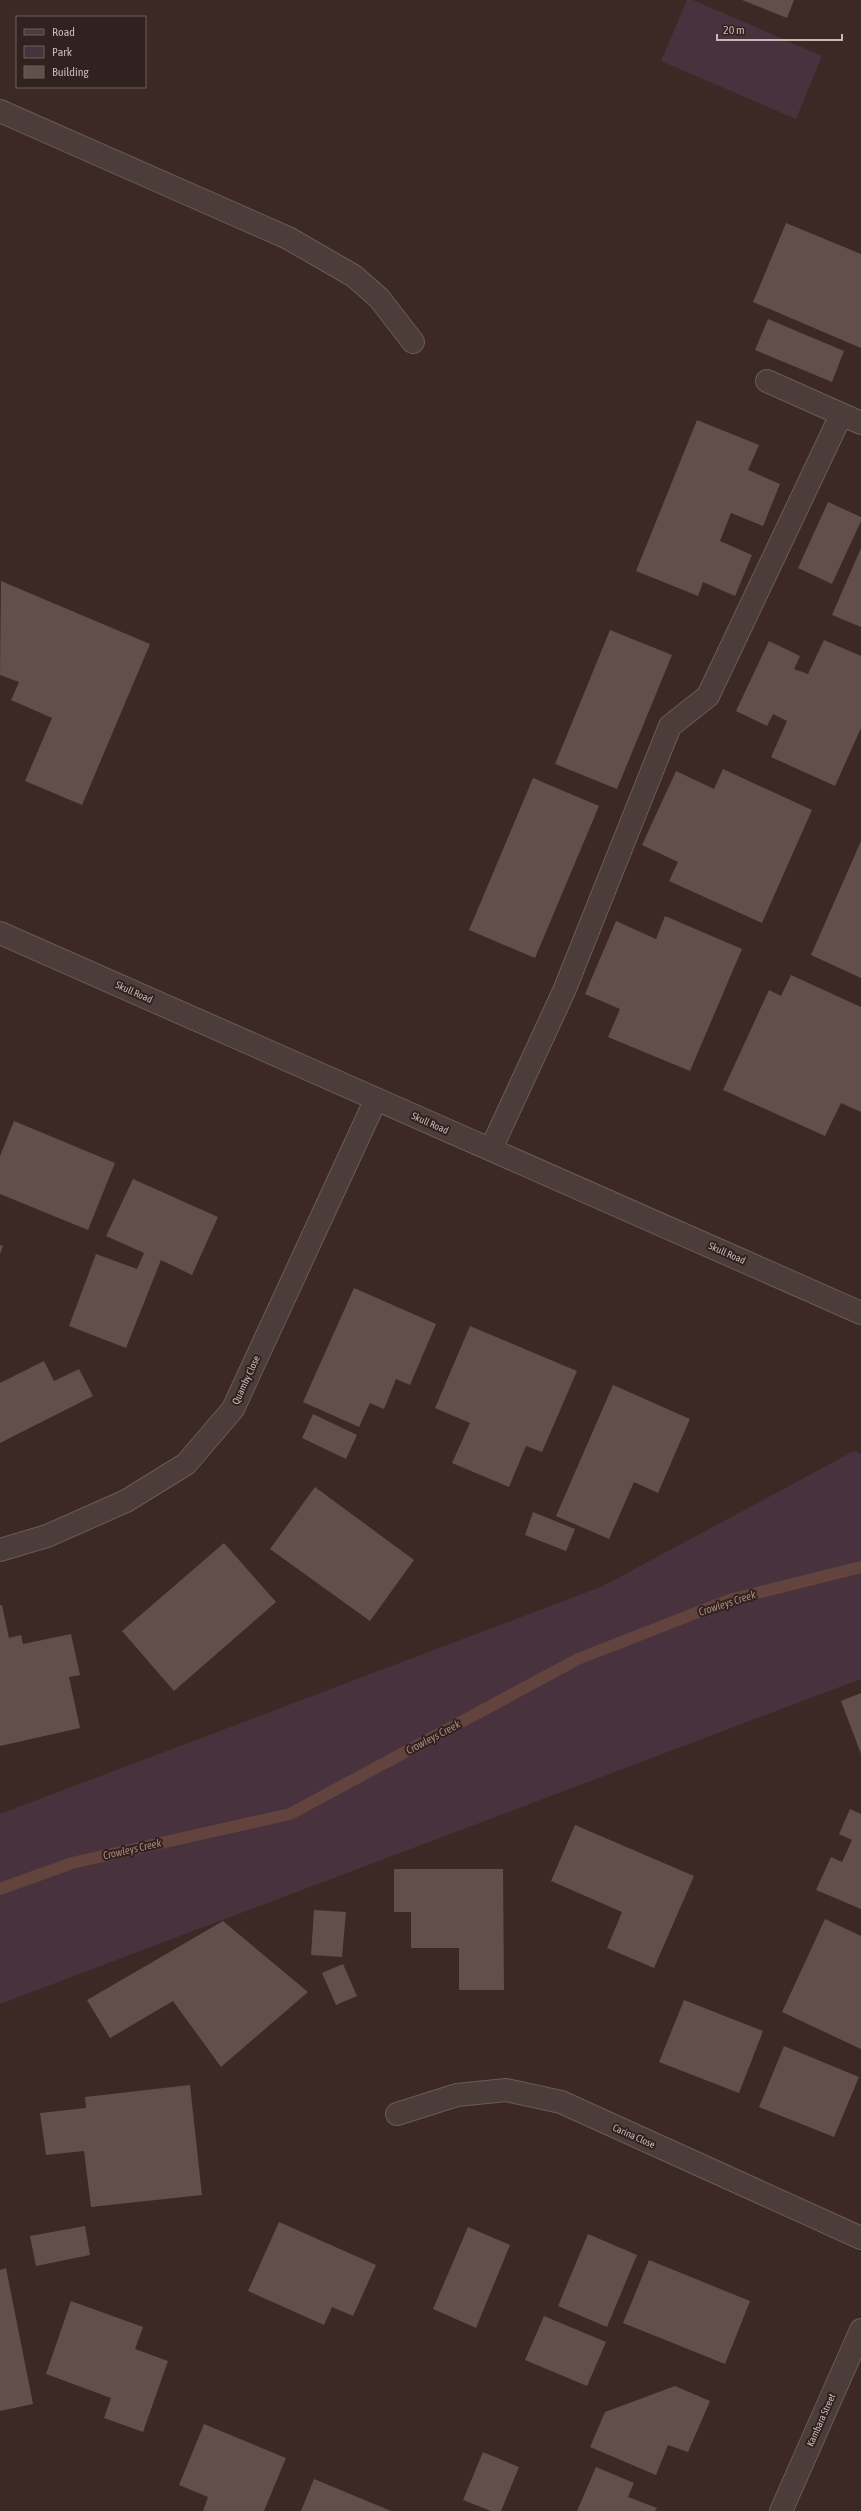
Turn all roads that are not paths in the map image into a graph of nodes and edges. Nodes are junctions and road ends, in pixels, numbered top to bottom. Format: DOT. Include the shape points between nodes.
graph roads {
  1 [pos="0,111"];
  2 [pos="413,342"];
  3 [pos="767,381"];
  4 [pos="841,415"];
  5 [pos="861,423"];
  6 [pos="0,932"];
  7 [pos="376,1099"];
  8 [pos="491,1150"];
  9 [pos="861,1313"];
  10 [pos="0,1550"];
  11 [pos="397,2114"];
  12 [pos="861,2238"];
  13 [pos="861,2330"];
  14 [pos="781,2511"];
  1 -- 2 [label="street" via="288,238 354,276 379,298"];
  3 -- 4 [label="street"];
  4 -- 5 [label="street"];
  4 -- 8 [label="street" via="708,696 670,726 564,991"];
  6 -- 7 [label="street, Skull Road"];
  7 -- 8 [label="street, Skull Road"];
  7 -- 10 [label="street, Quamby Close" via="233,1409 186,1464 126,1501 47,1536"];
  8 -- 9 [label="street, Skull Road"];
  11 -- 12 [label="street, Carina Close" via="457,2095 506,2090 560,2102"];
  13 -- 14 [label="street, Kambara Street"];
}
